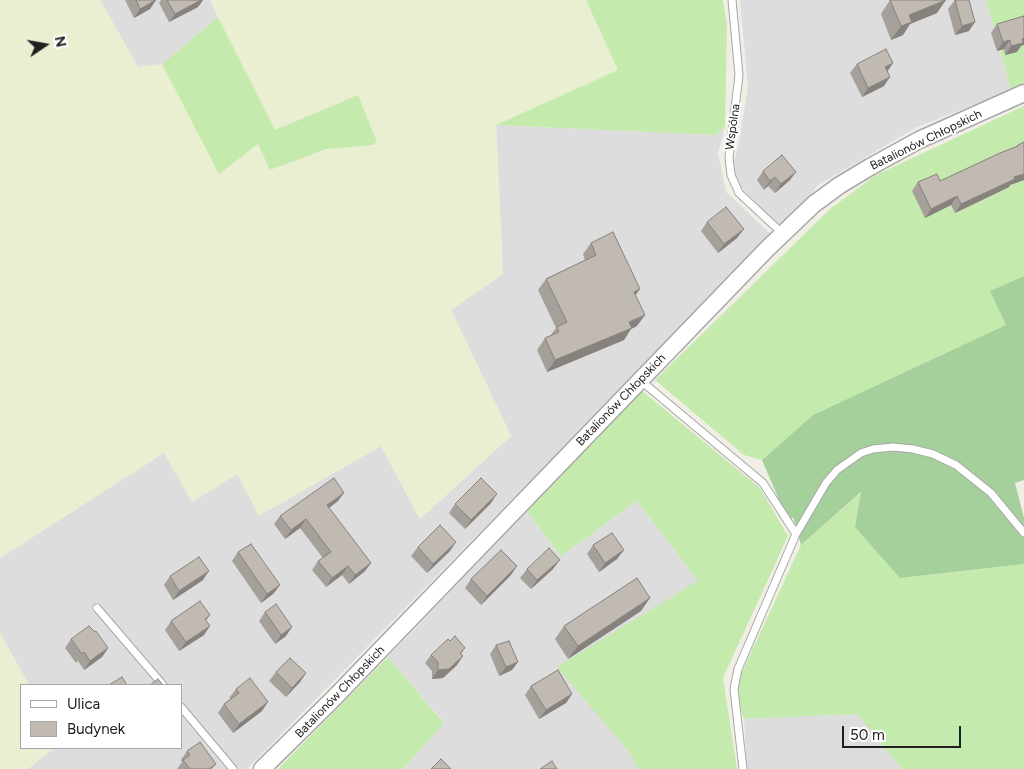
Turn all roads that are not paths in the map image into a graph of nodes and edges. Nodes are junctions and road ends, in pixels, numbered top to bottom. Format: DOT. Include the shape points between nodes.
graph roads {
  1 [pos="732,0"];
  2 [pos="1024,93"];
  3 [pos="783,234"];
  4 [pos="640,380"];
  5 [pos="1024,533"];
  6 [pos="796,534"];
  7 [pos="97,608"];
  8 [pos="162,684"];
  9 [pos="182,708"];
  10 [pos="234,769"];
  11 [pos="262,769"];
  12 [pos="743,769"];
  1 -- 3 [label="lane, Wspólna" via="739,75 729,157 731,175 739,193"];
  2 -- 3 [label="street, Batalionów Chłopskich" via="919,140 870,166 814,204"];
  3 -- 4 [label="street, Batalionów Chłopskich"];
  4 -- 6 [label="lane" via="763,483"];
  4 -- 11 [label="street, Batalionów Chłopskich"];
  5 -- 6 [label="lane" via="991,493 956,465 933,454 893,447 861,453 836,470"];
  6 -- 12 [label="lane" via="738,669 734,689"];
  7 -- 8 [label="lane"];
  9 -- 10 [label="lane"];
}
